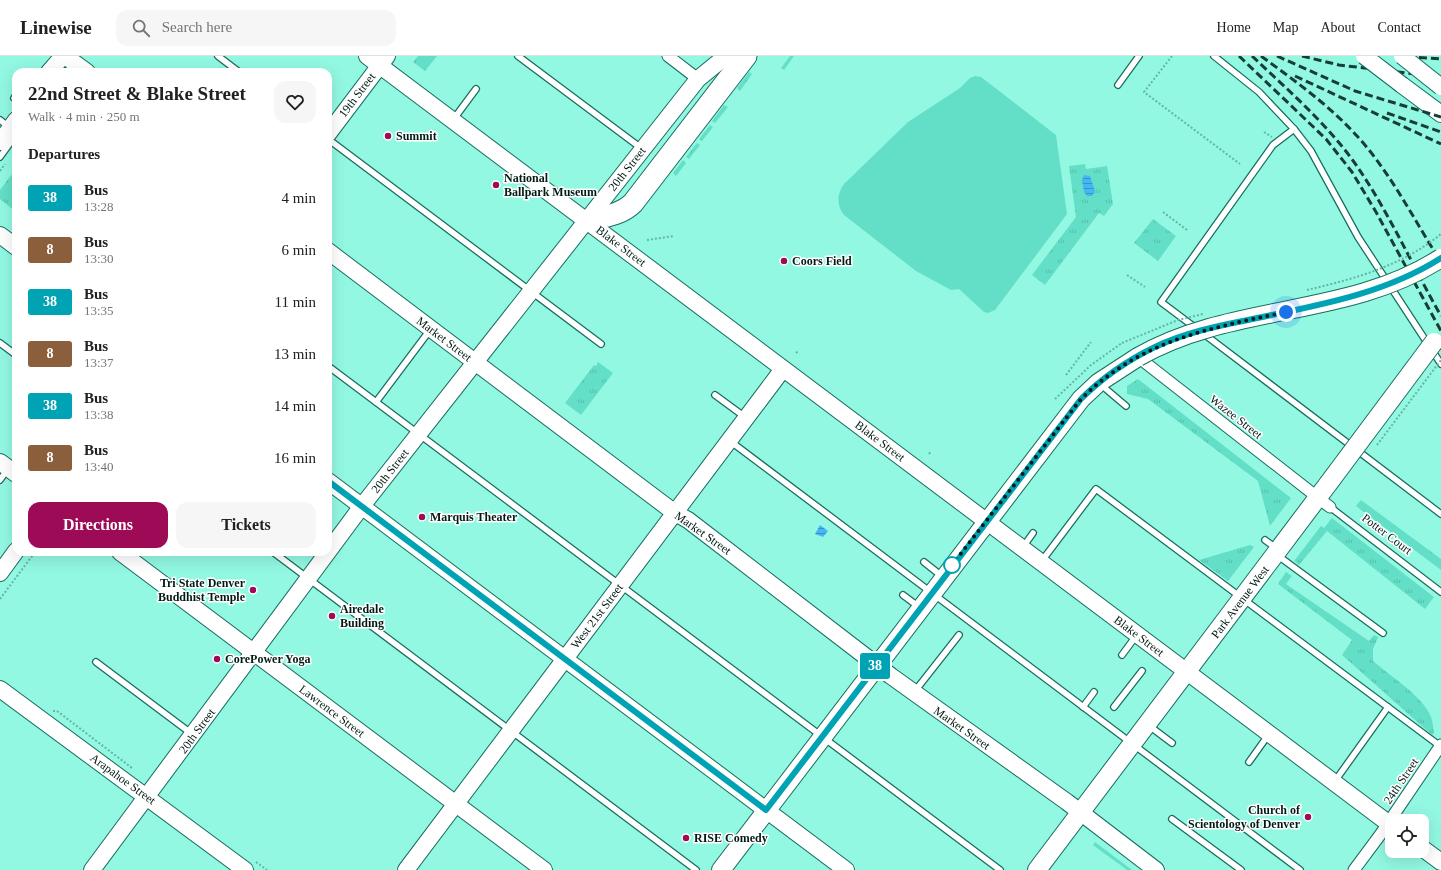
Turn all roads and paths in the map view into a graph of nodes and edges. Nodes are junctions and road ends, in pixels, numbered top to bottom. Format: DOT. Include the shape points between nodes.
graph roads {
  1 [pos="218,56"];
  2 [pos="518,56"];
  3 [pos="668,56"];
  4 [pos="708,56"];
  5 [pos="726,56"];
  6 [pos="746,56"];
  7 [pos="1139,56"];
  8 [pos="1172,56"];
  9 [pos="1214,56"];
  10 [pos="1364,56"];
  11 [pos="1402,56"];
  12 [pos="378,59"];
  13 [pos="67,60"];
  14 [pos="55,68"];
  15 [pos="80,68"];
  16 [pos="234,68"];
  17 [pos="698,79"];
  18 [pos="1118,85"];
  19 [pos="1441,87"];
  20 [pos="476,89"];
  21 [pos="1441,114"];
  22 [pos="453,120"];
  23 [pos="12,127"];
  24 [pos="332,128"];
  25 [pos="1294,129"];
  26 [pos="0,142"];
  27 [pos="332,142"];
  28 [pos="642,149"];
  29 [pos="0,157"];
  30 [pos="1240,164"];
  31 [pos="1163,212"];
  32 [pos="586,221"];
  33 [pos="1187,230"];
  34 [pos="1441,234"];
  35 [pos="0,235"];
  36 [pos="674,236"];
  37 [pos="647,240"];
  38 [pos="12,244"];
  39 [pos="332,254"];
  40 [pos="1441,258"];
  41 [pos="1128,274"];
  42 [pos="1145,287"];
  43 [pos="531,291"];
  44 [pos="1303,291"];
  45 [pos="1207,313"];
  46 [pos="431,329"];
  47 [pos="1441,332"];
  48 [pos="1091,342"];
  49 [pos="0,343"];
  50 [pos="601,344"];
  51 [pos="12,352"];
  52 [pos="1138,357"];
  53 [pos="1441,360"];
  54 [pos="475,362"];
  55 [pos="1441,364"];
  56 [pos="332,369"];
  57 [pos="783,369"];
  58 [pos="1066,375"];
  59 [pos="1103,387"];
  60 [pos="715,395"];
  61 [pos="1055,399"];
  62 [pos="376,402"];
  63 [pos="1126,406"];
  64 [pos="746,418"];
  65 [pos="419,434"];
  66 [pos="730,440"];
  67 [pos="1374,449"];
  68 [pos="931,451"];
  69 [pos="929,454"];
  70 [pos="332,484"];
  71 [pos="362,506"];
  72 [pos="1322,506"];
  73 [pos="675,513"];
  74 [pos="1441,514"];
  75 [pos="986,520"];
  76 [pos="1033,533"];
  77 [pos="332,547"];
  78 [pos="1023,548"];
  79 [pos="1273,548"];
  80 [pos="12,556"];
  81 [pos="32,556"];
  82 [pos="125,556"];
  83 [pos="278,556"];
  84 [pos="326,556"];
  85 [pos="924,562"];
  86 [pos="1041,562"];
  87 [pos="0,572"];
  88 [pos="943,577"];
  89 [pos="309,579"];
  90 [pos="621,586"];
  91 [pos="931,592"];
  92 [pos="1441,592"];
  93 [pos="903,594"];
  94 [pos="1242,598"];
  95 [pos="0,599"];
  96 [pos="920,608"];
  97 [pos="1383,633"];
  98 [pos="1137,634"];
  99 [pos="959,635"];
  100 [pos="254,653"];
  101 [pos="1122,655"];
  102 [pos="565,660"];
  103 [pos="96,662"];
  104 [pos="876,665"];
  105 [pos="1142,671"];
  106 [pos="1187,672"];
  107 [pos="0,689"];
  108 [pos="1094,692"];
  109 [pos="914,693"];
  110 [pos="1083,707"];
  111 [pos="1114,707"];
  112 [pos="1388,707"];
  113 [pos="1147,724"];
  114 [pos="511,731"];
  115 [pos="1270,734"];
  116 [pos="193,735"];
  117 [pos="822,736"];
  118 [pos="1172,743"];
  119 [pos="1132,744"];
  120 [pos="1441,746"];
  121 [pos="1249,762"];
  122 [pos="1334,782"];
  123 [pos="148,797"];
  124 [pos="456,804"];
  125 [pos="766,810"];
  126 [pos="1080,813"];
  127 [pos="1397,814"];
  128 [pos="1172,819"];
  129 [pos="1385,820"];
  130 [pos="1385,830"];
  131 [pos="1429,853"];
  132 [pos="1441,862"];
  133 [pos="1148,868"];
  134 [pos="1298,869"];
  135 [pos="92,870"];
  136 [pos="245,870"];
  137 [pos="406,870"];
  138 [pos="544,870"];
  139 [pos="696,870"];
  140 [pos="720,870"];
  141 [pos="846,870"];
  142 [pos="1000,870"];
  143 [pos="1037,870"];
  144 [pos="1241,870"];
  145 [pos="1354,870"];
  1 -- 16 [label="lane"];
  2 -- 28 [label="lane"];
  3 -- 17 [label="street"];
  4 -- 17 [label="main road, 20th Street"];
  5 -- 17 [label="main road, 20th Street"];
  6 -- 32 [label="highway" via="633,203 613,215"];
  7 -- 18 [label="lane"];
  8 -- 30 [label="path" via="1144,92"];
  9 -- 25 [label="lane" via="1259,92"];
  10 -- 21 [label="main road, bridge"];
  11 -- 19 [label="main road, bridge"];
  12 -- 22 [label="main road, Blake Street"];
  12 -- 24 [label="main road, 19th Street"];
  13 -- 14 [label="main road"];
  13 -- 15 [label="main road"];
  17 -- 28 [label="main road, 20th Street"];
  20 -- 22 [label="lane"];
  22 -- 32 [label="main road, Blake Street"];
  23 -- 26 [label="main road"];
  23 -- 29 [label="lane"];
  25 -- 55 [label="lane" via="1311,151 1358,237"];
  25 -- 74 [label="lane" via="1273,145 1161,302"];
  27 -- 43 [label="lane"];
  28 -- 32 [label="main road, 20th Street"];
  31 -- 33 [label="path"];
  32 -- 43 [label="main road, 20th Street"];
  32 -- 57 [label="main road, Blake Street"];
  34 -- 44 [label="path, bridge" via="1409,255 1377,270"];
  35 -- 38 [label="main road"];
  36 -- 37 [label="path"];
  39 -- 46 [label="main road, Market Street"];
  40 -- 52 [label="main road, bridge" via="1405,278 1372,291 1201,331 1156,347"];
  41 -- 42 [label="path"];
  43 -- 50 [label="lane"];
  43 -- 54 [label="main road, 20th Street"];
  45 -- 61 [label="path, bridge" via="1178,320 1122,342 1091,365"];
  46 -- 54 [label="main road, Market Street"];
  46 -- 62 [label="lane"];
  47 -- 72 [label="main road, Park Avenue West, bridge"];
  48 -- 58 [label="path"];
  49 -- 51 [label="lane"];
  52 -- 59 [label="main road"];
  52 -- 72 [label="street, Wazee Street"];
  53 -- 67 [label="path, bridge"];
  54 -- 65 [label="main road, 20th Street"];
  54 -- 73 [label="main road, Market Street"];
  56 -- 62 [label="lane"];
  57 -- 64 [label="main road, West 21st Street"];
  57 -- 75 [label="main road, Blake Street"];
  59 -- 63 [label="lane"];
  59 -- 75 [label="main road" via="1081,399"];
  60 -- 64 [label="lane"];
  62 -- 65 [label="lane"];
  64 -- 66 [label="main road, West 21st Street"];
  65 -- 71 [label="main road, 20th Street"];
  65 -- 90 [label="lane"];
  66 -- 73 [label="main road, West 21st Street"];
  66 -- 91 [label="lane"];
  68 -- 69 [label="path"];
  70 -- 71 [label="main road"];
  71 -- 77 [label="main road, 20th Street"];
  71 -- 102 [label="main road"];
  72 -- 79 [label="main road, Park Avenue West"];
  72 -- 92 [label="lane, Potter Court"];
  73 -- 90 [label="main road, West 21st Street"];
  73 -- 104 [label="main road, Market Street" via="688,520"];
  75 -- 78 [label="main road, Blake Street"];
  75 -- 88 [label="main road"];
  76 -- 78 [label="lane"];
  78 -- 86 [label="main road, Blake Street"];
  79 -- 94 [label="main road, Park Avenue West"];
  79 -- 97 [label="lane"];
  80 -- 87 [label="main road"];
  81 -- 95 [label="path"];
  82 -- 100 [label="main road, Lawrence Street"];
  83 -- 89 [label="lane"];
  84 -- 89 [label="main road, 20th Street"];
  85 -- 88 [label="lane"];
  86 -- 94 [label="lane" via="1096,489"];
  86 -- 98 [label="main road, Blake Street"];
  88 -- 91 [label="main road"];
  89 -- 100 [label="main road, 20th Street"];
  89 -- 114 [label="lane"];
  90 -- 102 [label="main road, West 21st Street"];
  90 -- 117 [label="lane"];
  91 -- 96 [label="main road"];
  91 -- 110 [label="lane"];
  93 -- 96 [label="lane"];
  94 -- 106 [label="main road, Park Avenue West"];
  94 -- 112 [label="lane"];
  96 -- 104 [label="main road"];
  98 -- 101 [label="lane"];
  98 -- 106 [label="main road, Blake Street"];
  99 -- 109 [label="lane"];
  100 -- 116 [label="main road, 20th Street"];
  100 -- 124 [label="main road, Lawrence Street"];
  102 -- 114 [label="main road, West 21st Street"];
  102 -- 125 [label="main road"];
  103 -- 116 [label="lane"];
  104 -- 109 [label="main road, Market Street"];
  104 -- 117 [label="main road"];
  105 -- 111 [label="lane"];
  106 -- 113 [label="main road, Park Avenue West"];
  106 -- 115 [label="main road, Blake Street"];
  107 -- 123 [label="main road, Arapahoe Street"];
  108 -- 110 [label="lane"];
  109 -- 126 [label="main road, Market Street"];
  110 -- 119 [label="lane"];
  112 -- 120 [label="lane"];
  112 -- 122 [label="lane"];
  113 -- 118 [label="lane"];
  113 -- 119 [label="main road, Park Avenue West"];
  114 -- 124 [label="main road, West 21st Street"];
  114 -- 139 [label="lane"];
  115 -- 121 [label="lane"];
  115 -- 122 [label="main road, Blake Street"];
  116 -- 123 [label="main road, 20th Street"];
  117 -- 125 [label="main road"];
  117 -- 142 [label="lane"];
  119 -- 126 [label="main road, Park Avenue West"];
  119 -- 134 [label="lane"];
  120 -- 127 [label="street, 24th Street"];
  122 -- 129 [label="main road, Blake Street"];
  123 -- 135 [label="main road, 20th Street"];
  123 -- 136 [label="main road, Arapahoe Street"];
  124 -- 137 [label="main road, West 21st Street"];
  124 -- 138 [label="main road, Lawrence Street"];
  125 -- 140 [label="main road"];
  125 -- 141 [label="main road"];
  126 -- 133 [label="main road, Market Street"];
  126 -- 143 [label="main road, Park Avenue West"];
  128 -- 144 [label="lane"];
  130 -- 145 [label="street, 24th Street"];
  131 -- 132 [label="main road"];
}
